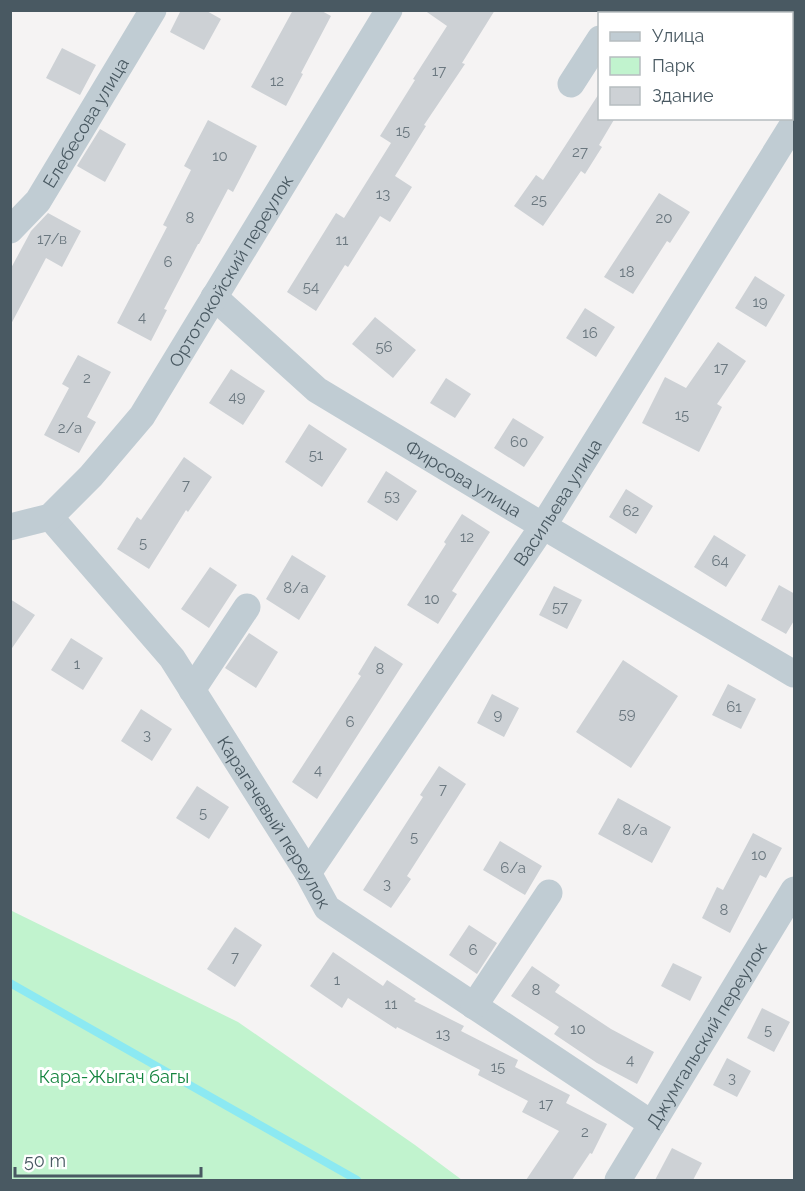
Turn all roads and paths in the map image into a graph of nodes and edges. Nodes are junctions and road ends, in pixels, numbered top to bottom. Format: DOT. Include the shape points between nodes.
graph roads {
  1 [pos="153,10"];
  2 [pos="389,10"];
  3 [pos="598,42"];
  4 [pos="571,84"];
  5 [pos="795,123"];
  6 [pos="10,230"];
  7 [pos="214,297"];
  8 [pos="50,517"];
  9 [pos="543,526"];
  10 [pos="10,527"];
  11 [pos="248,607"];
  12 [pos="795,674"];
  13 [pos="192,690"];
  14 [pos="308,873"];
  15 [pos="795,890"];
  16 [pos="549,893"];
  17 [pos="474,1006"];
  18 [pos="652,1124"];
  19 [pos="618,1180"];
  1 -- 6 [label="street, Елебесова улица" via="38,201"];
  2 -- 7 [label="street, Ортотокойский переулок"];
  3 -- 4 [label="street"];
  5 -- 9 [label="street, Васильева улица"];
  7 -- 8 [label="street, Ортотокойский переулок" via="142,416"];
  7 -- 9 [label="street, Фирсова улица" via="317,390"];
  8 -- 10 [label="street"];
  8 -- 13 [label="street, Карагачевый переулок" via="172,658"];
  9 -- 12 [label="street, Фирсова улица"];
  9 -- 14 [label="street, Васильева улица"];
  11 -- 13 [label="street"];
  13 -- 14 [label="street, Карагачевый переулок"];
  14 -- 17 [label="street, Карагачевый переулок" via="327,908"];
  15 -- 18 [label="street, Джумгальский переулок"];
  16 -- 17 [label="street"];
  17 -- 18 [label="street, Карагачевый переулок"];
  18 -- 19 [label="street, Джумгальский переулок"];
}
